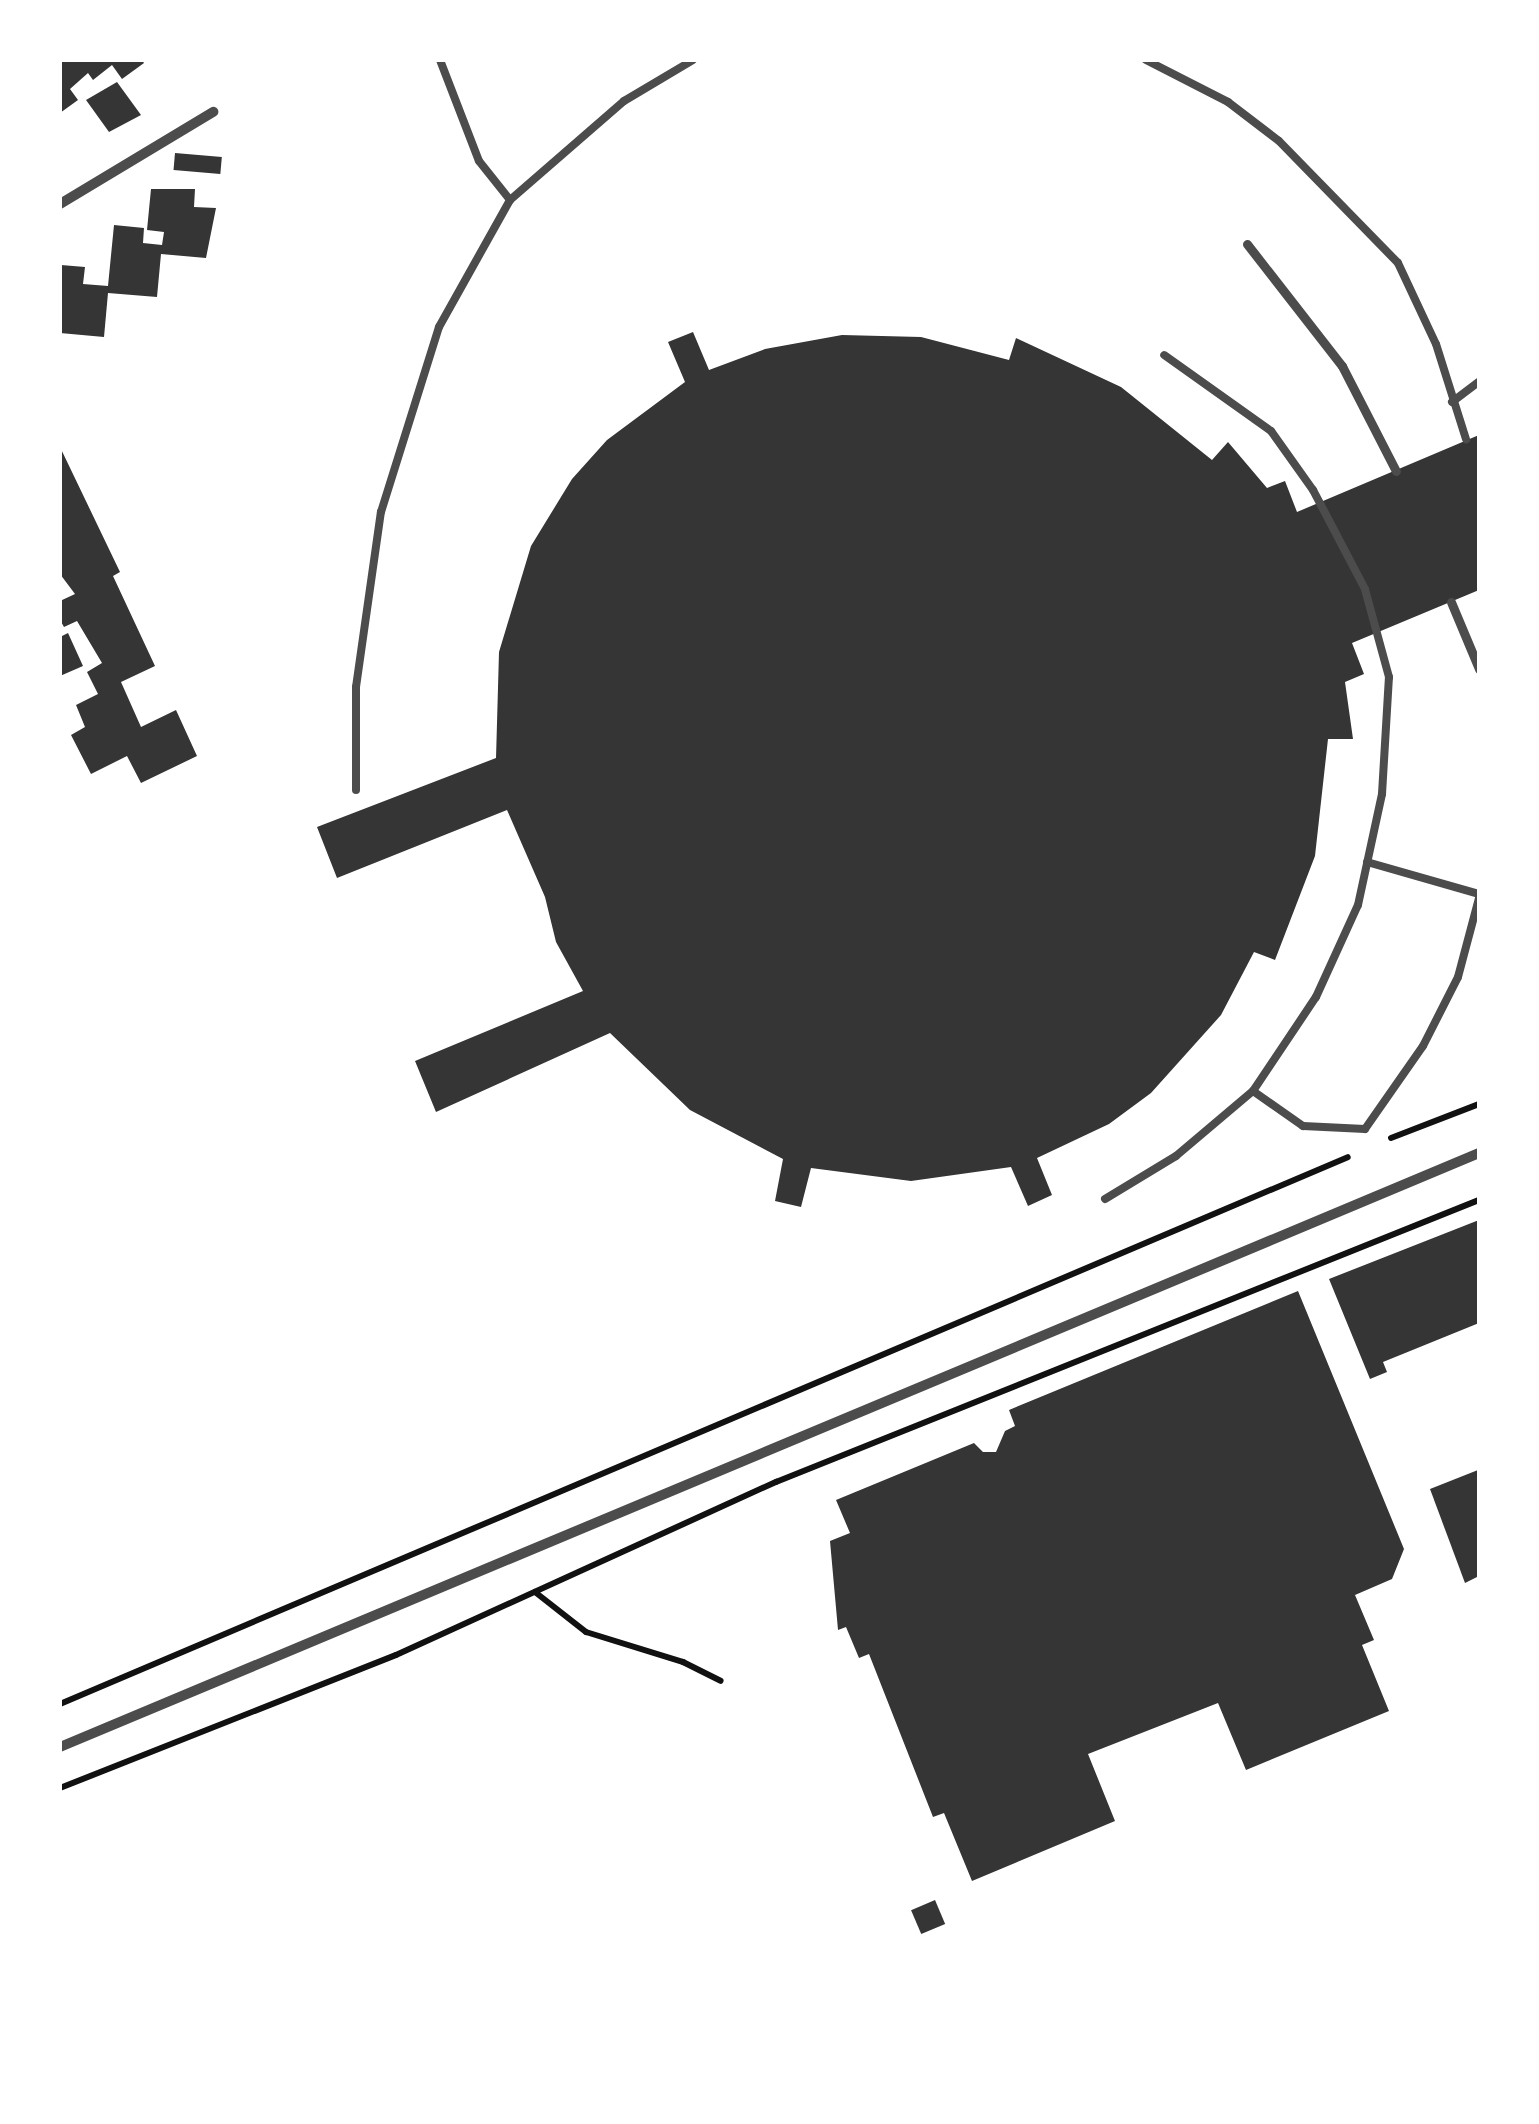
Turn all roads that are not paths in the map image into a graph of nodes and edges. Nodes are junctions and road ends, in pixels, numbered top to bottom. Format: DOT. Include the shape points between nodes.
graph roads {
  1 [pos="440,60"];
  2 [pos="693,60"];
  3 [pos="1146,60"];
  4 [pos="213,112"];
  5 [pos="510,200"];
  6 [pos="60,204"];
  7 [pos="1247,244"];
  8 [pos="1164,355"];
  9 [pos="1479,382"];
  10 [pos="1452,402"];
  11 [pos="1466,438"];
  12 [pos="1396,471"];
  13 [pos="1451,602"];
  14 [pos="1479,668"];
  15 [pos="356,790"];
  16 [pos="1367,862"];
  17 [pos="1479,896"];
  18 [pos="1253,1091"];
  19 [pos="1479,1153"];
  20 [pos="1105,1200"];
  21 [pos="60,1747"];
  1 -- 5 [label="lane" via="479,161"];
  2 -- 5 [label="lane" via="624,101"];
  3 -- 10 [label="lane" via="1228,102 1278,141 1398,263 1436,344"];
  4 -- 6 [label="street"];
  5 -- 15 [label="lane" via="439,327 381,512 356,687"];
  7 -- 12 [label="street" via="1342,366"];
  8 -- 16 [label="lane" via="1270,432 1313,490 1365,590 1389,677 1382,794"];
  9 -- 10 [label="lane"];
  10 -- 11 [label="lane"];
  13 -- 14 [label="street"];
  16 -- 17 [label="lane"];
  16 -- 18 [label="lane" via="1358,905 1316,997"];
  17 -- 18 [label="lane" via="1458,977 1424,1046 1365,1129 1303,1126"];
  18 -- 20 [label="lane" via="1176,1156"];
  19 -- 21 [label="street"];
}
